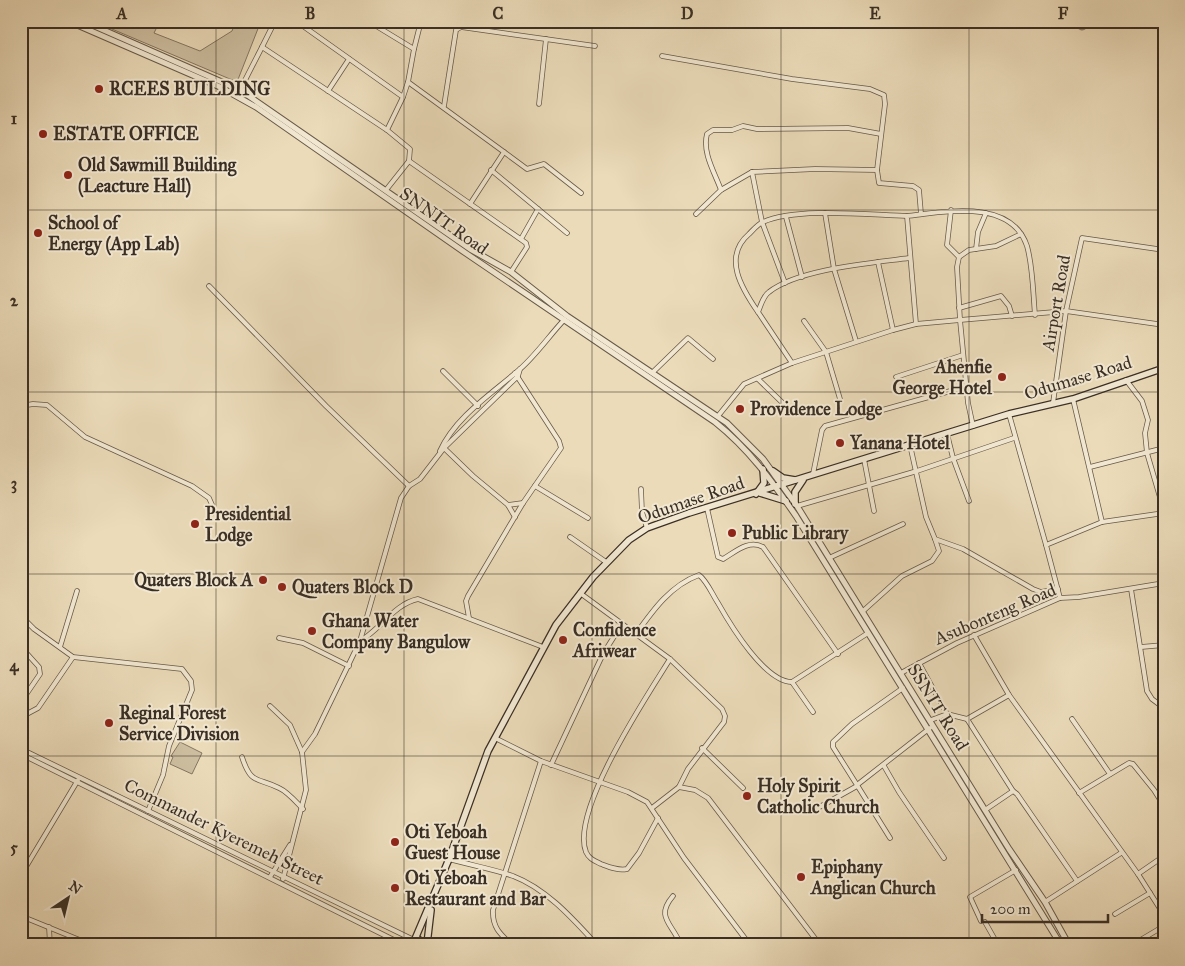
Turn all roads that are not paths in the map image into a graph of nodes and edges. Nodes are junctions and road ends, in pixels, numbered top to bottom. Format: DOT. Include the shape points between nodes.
graph roads {
  1 [pos="68,21"];
  2 [pos="83,21"];
  3 [pos="275,21"];
  4 [pos="296,21"];
  5 [pos="368,21"];
  6 [pos="421,21"];
  7 [pos="77,23"];
  8 [pos="546,39"];
  9 [pos="595,46"];
  10 [pos="262,47"];
  11 [pos="414,49"];
  12 [pos="662,56"];
  13 [pos="349,59"];
  14 [pos="408,82"];
  15 [pos="240,90"];
  16 [pos="328,91"];
  17 [pos="403,97"];
  18 [pos="539,104"];
  19 [pos="444,106"];
  20 [pos="387,130"];
  21 [pos="881,134"];
  22 [pos="504,152"];
  23 [pos="409,161"];
  24 [pos="491,170"];
  25 [pos="877,170"];
  26 [pos="752,172"];
  27 [pos="386,190"];
  28 [pos="721,190"];
  29 [pos="581,193"];
  30 [pos="470,204"];
  31 [pos="538,209"];
  32 [pos="951,210"];
  33 [pos="825,213"];
  34 [pos="986,213"];
  35 [pos="696,214"];
  36 [pos="921,214"];
  37 [pos="907,216"];
  38 [pos="786,217"];
  39 [pos="762,222"];
  40 [pos="567,233"];
  41 [pos="1020,234"];
  42 [pos="521,239"];
  43 [pos="461,246"];
  44 [pos="976,249"];
  45 [pos="1164,250"];
  46 [pos="468,251"];
  47 [pos="959,257"];
  48 [pos="909,258"];
  49 [pos="878,262"];
  50 [pos="834,269"];
  51 [pos="511,272"];
  52 [pos="802,277"];
  53 [pos="785,283"];
  54 [pos="209,286"];
  55 [pos="959,308"];
  56 [pos="1066,311"];
  57 [pos="758,312"];
  58 [pos="1035,314"];
  59 [pos="1012,316"];
  60 [pos="564,320"];
  61 [pos="960,320"];
  62 [pos="804,321"];
  63 [pos="916,324"];
  64 [pos="1164,325"];
  65 [pos="893,330"];
  66 [pos="856,341"];
  67 [pos="826,352"];
  68 [pos="963,355"];
  69 [pos="624,357"];
  70 [pos="712,359"];
  71 [pos="633,363"];
  72 [pos="792,363"];
  73 [pos="1162,369"];
  74 [pos="443,371"];
  75 [pos="653,372"];
  76 [pos="517,374"];
  77 [pos="896,377"];
  78 [pos="758,379"];
  79 [pos="1126,380"];
  80 [pos="968,389"];
  81 [pos="1164,391"];
  82 [pos="1073,398"];
  83 [pos="840,399"];
  84 [pos="1053,403"];
  85 [pos="477,405"];
  86 [pos="21,406"];
  87 [pos="482,409"];
  88 [pos="793,414"];
  89 [pos="1009,414"];
  90 [pos="718,416"];
  91 [pos="973,426"];
  92 [pos="947,434"];
  93 [pos="1014,438"];
  94 [pos="910,445"];
  95 [pos="443,447"];
  96 [pos="1164,448"];
  97 [pos="1148,453"];
  98 [pos="953,458"];
  99 [pos="864,459"];
  100 [pos="1090,467"];
  101 [pos="763,469"];
  102 [pos="773,471"];
  103 [pos="917,471"];
  104 [pos="812,477"];
  105 [pos="802,480"];
  106 [pos="870,485"];
  107 [pos="409,486"];
  108 [pos="535,486"];
  109 [pos="779,486"];
  110 [pos="641,489"];
  111 [pos="757,493"];
  112 [pos="786,501"];
  113 [pos="969,501"];
  114 [pos="523,503"];
  115 [pos="508,505"];
  116 [pos="796,505"];
  117 [pos="707,508"];
  118 [pos="874,511"];
  119 [pos="1164,512"];
  120 [pos="212,513"];
  121 [pos="515,516"];
  122 [pos="588,518"];
  123 [pos="1102,522"];
  124 [pos="903,524"];
  125 [pos="647,528"];
  126 [pos="570,537"];
  127 [pos="935,539"];
  128 [pos="1046,545"];
  129 [pos="829,558"];
  130 [pos="606,562"];
  131 [pos="1164,583"];
  132 [pos="1058,589"];
  133 [pos="1131,589"];
  134 [pos="77,591"];
  135 [pos="580,593"];
  136 [pos="1060,598"];
  137 [pos="862,612"];
  138 [pos="21,616"];
  139 [pos="469,618"];
  140 [pos="622,624"];
  141 [pos="868,633"];
  142 [pos="636,634"];
  143 [pos="974,635"];
  144 [pos="279,638"];
  145 [pos="360,641"];
  146 [pos="1164,645"];
  147 [pos="21,647"];
  148 [pos="60,647"];
  149 [pos="543,647"];
  150 [pos="1141,647"];
  151 [pos="838,654"];
  152 [pos="73,657"];
  153 [pos="670,659"];
  154 [pos="919,663"];
  155 [pos="349,666"];
  156 [pos="901,673"];
  157 [pos="792,682"];
  158 [pos="904,688"];
  159 [pos="1009,695"];
  160 [pos="270,706"];
  161 [pos="1164,708"];
  162 [pos="813,712"];
  163 [pos="947,714"];
  164 [pos="23,716"];
  165 [pos="967,719"];
  166 [pos="1072,719"];
  167 [pos="21,722"];
  168 [pos="931,725"];
  169 [pos="495,738"];
  170 [pos="702,748"];
  171 [pos="21,749"];
  172 [pos="945,749"];
  173 [pos="302,752"];
  174 [pos="21,754"];
  175 [pos="242,758"];
  176 [pos="541,761"];
  177 [pos="551,765"];
  178 [pos="884,766"];
  179 [pos="1110,774"];
  180 [pos="80,776"];
  181 [pos="78,781"];
  182 [pos="600,782"];
  183 [pos="857,785"];
  184 [pos="679,786"];
  185 [pos="743,788"];
  186 [pos="1013,791"];
  187 [pos="1079,793"];
  188 [pos="1164,806"];
  189 [pos="652,808"];
  190 [pos="303,809"];
  191 [pos="816,809"];
  192 [pos="148,810"];
  193 [pos="985,810"];
  194 [pos="146,815"];
  195 [pos="658,818"];
  196 [pos="890,838"];
  197 [pos="292,843"];
  198 [pos="1122,853"];
  199 [pos="1164,856"];
  200 [pos="944,858"];
  201 [pos="449,859"];
  202 [pos="1016,870"];
  203 [pos="273,872"];
  204 [pos="504,873"];
  205 [pos="1138,874"];
  206 [pos="21,875"];
  207 [pos="270,877"];
  208 [pos="284,877"];
  209 [pos="1076,881"];
  210 [pos="282,883"];
  211 [pos="1150,893"];
  212 [pos="673,896"];
  213 [pos="1045,902"];
  214 [pos="432,903"];
  215 [pos="1115,914"];
  216 [pos="21,916"];
  217 [pos="1164,916"];
  218 [pos="1164,926"];
  219 [pos="49,927"];
  220 [pos="413,941"];
  221 [pos="680,943"];
  222 [pos="427,944"];
  223 [pos="50,945"];
  224 [pos="92,945"];
  225 [pos="404,945"];
  226 [pos="512,945"];
  227 [pos="597,945"];
  228 [pos="670,945"];
  229 [pos="750,945"];
  230 [pos="820,945"];
  231 [pos="998,945"];
  232 [pos="1062,945"];
  233 [pos="1069,945"];
  234 [pos="1132,945"];
  1 -- 7 [label="street, SNNIT Road"];
  2 -- 15 [label="street, SNNIT Road"];
  3 -- 10 [label="street"];
  4 -- 13 [label="street"];
  5 -- 11 [label="street"];
  6 -- 11 [label="street"];
  7 -- 43 [label="street, SNNIT Road" via="237,95"];
  8 -- 9 [label="street"];
  8 -- 18 [label="street"];
  8 -- 19 [label="street" via="458,28"];
  10 -- 15 [label="street"];
  10 -- 16 [label="street"];
  11 -- 14 [label="street"];
  12 -- 21 [label="street" via="876,91 884,95"];
  13 -- 16 [label="street"];
  13 -- 17 [label="street"];
  14 -- 17 [label="street"];
  14 -- 19 [label="street"];
  15 -- 27 [label="street, SNNIT Road"];
  16 -- 20 [label="street"];
  17 -- 20 [label="street"];
  19 -- 22 [label="street"];
  20 -- 23 [label="street" via="410,149"];
  21 -- 25 [label="street"];
  21 -- 28 [label="street" via="848,128 758,129 743,126 732,130 712,130 707,134 708,158"];
  22 -- 24 [label="street"];
  22 -- 29 [label="street" via="526,169 544,164"];
  23 -- 27 [label="street"];
  23 -- 30 [label="street"];
  24 -- 30 [label="street"];
  24 -- 31 [label="street"];
  25 -- 26 [label="street"];
  25 -- 36 [label="street" via="877,180 882,184 913,186 919,190"];
  26 -- 28 [label="street"];
  26 -- 39 [label="street"];
  27 -- 43 [label="street, SNNIT Road"];
  28 -- 35 [label="street"];
  30 -- 42 [label="street"];
  31 -- 40 [label="street"];
  31 -- 42 [label="street"];
  32 -- 34 [label="street"];
  32 -- 36 [label="street"];
  32 -- 47 [label="street" via="947,245"];
  33 -- 37 [label="street"];
  33 -- 38 [label="street"];
  33 -- 50 [label="street"];
  34 -- 41 [label="street" via="1007,221"];
  34 -- 44 [label="street" via="978,232"];
  36 -- 37 [label="street"];
  37 -- 48 [label="street"];
  38 -- 39 [label="street"];
  38 -- 52 [label="street"];
  39 -- 53 [label="street"];
  39 -- 57 [label="street" via="744,238 735,257 743,291"];
  41 -- 44 [label="street" via="1006,243"];
  41 -- 58 [label="street" via="1027,248"];
  42 -- 51 [label="street" via="527,247"];
  43 -- 46 [label="street, SNNIT Road"];
  44 -- 47 [label="street" via="963,252"];
  45 -- 56 [label="street, Airport Road" via="1082,238"];
  46 -- 51 [label="street, SNNIT Road"];
  46 -- 60 [label="street, SNNIT Road"];
  47 -- 55 [label="street"];
  48 -- 49 [label="street"];
  48 -- 63 [label="street"];
  49 -- 50 [label="street"];
  49 -- 65 [label="street"];
  50 -- 52 [label="street"];
  50 -- 66 [label="street"];
  51 -- 69 [label="street, SNNIT Road"];
  52 -- 53 [label="street"];
  53 -- 57 [label="street" via="766,295"];
  54 -- 107 [label="street"];
  55 -- 59 [label="street" via="1001,296"];
  55 -- 61 [label="street"];
  56 -- 58 [label="street"];
  56 -- 64 [label="street"];
  56 -- 84 [label="street, Airport Road"];
  57 -- 72 [label="street"];
  58 -- 59 [label="street"];
  59 -- 61 [label="street"];
  60 -- 69 [label="street, SNNIT Road"];
  60 -- 76 [label="street"];
  61 -- 63 [label="street"];
  61 -- 68 [label="street"];
  62 -- 67 [label="street"];
  63 -- 65 [label="street"];
  65 -- 66 [label="street"];
  66 -- 67 [label="street"];
  67 -- 72 [label="street"];
  67 -- 83 [label="street"];
  68 -- 77 [label="street"];
  68 -- 80 [label="street"];
  69 -- 71 [label="street, SNNIT Road"];
  70 -- 75 [label="street" via="688,338"];
  71 -- 75 [label="street, SNNIT Road"];
  71 -- 101 [label="street, SNNIT Road" via="719,425"];
  72 -- 78 [label="street"];
  73 -- 79 [label="main road, Odumase Road"];
  73 -- 81 [label="street"];
  74 -- 85 [label="street"];
  75 -- 90 [label="street, SNNIT Road"];
  76 -- 85 [label="street"];
  76 -- 87 [label="street"];
  76 -- 108 [label="street" via="559,441 560,448"];
  78 -- 88 [label="street"];
  78 -- 90 [label="street" via="739,389"];
  79 -- 82 [label="main road, Odumase Road"];
  79 -- 97 [label="street" via="1142,401 1148,420 1145,434"];
  80 -- 91 [label="street"];
  80 -- 104 [label="street" via="954,390 825,426"];
  82 -- 84 [label="main road, Odumase Road"];
  82 -- 100 [label="street"];
  84 -- 89 [label="main road, Odumase Road"];
  85 -- 87 [label="street"];
  85 -- 95 [label="street" via="449,435"];
  86 -- 120 [label="street" via="47,405 84,437 192,486 209,498"];
  87 -- 95 [label="street"];
  89 -- 91 [label="main road, Odumase Road"];
  89 -- 93 [label="street"];
  90 -- 102 [label="street, SNNIT Road" via="752,445"];
  91 -- 92 [label="main road, Odumase Road"];
  92 -- 94 [label="main road, Odumase Road"];
  92 -- 98 [label="street"];
  93 -- 98 [label="street"];
  93 -- 128 [label="street"];
  94 -- 99 [label="main road, Odumase Road"];
  94 -- 103 [label="street"];
  95 -- 107 [label="street" via="420,479"];
  95 -- 115 [label="street"];
  96 -- 97 [label="street"];
  97 -- 100 [label="street"];
  97 -- 119 [label="street"];
  98 -- 103 [label="street"];
  98 -- 113 [label="street"];
  99 -- 104 [label="main road, Odumase Road"];
  99 -- 106 [label="street"];
  100 -- 123 [label="street"];
  101 -- 109 [label="street, SNNIT Road"];
  101 -- 111 [label="main road" via="764,482"];
  102 -- 105 [label="main road" via="784,478"];
  102 -- 109 [label="street, SNNIT Road"];
  103 -- 106 [label="street"];
  103 -- 127 [label="street" via="926,517"];
  104 -- 105 [label="main road, Odumase Road"];
  105 -- 109 [label="main road, Odumase Road"];
  105 -- 116 [label="main road" via="794,492"];
  106 -- 116 [label="street"];
  106 -- 118 [label="street"];
  107 -- 145 [label="street" via="401,498"];
  108 -- 114 [label="street"];
  108 -- 122 [label="street"];
  109 -- 111 [label="main road, Odumase Road"];
  109 -- 112 [label="street, SSNIT Road"];
  109 -- 116 [label="street, SSNIT Road"];
  110 -- 125 [label="street" via="642,512"];
  111 -- 112 [label="main road"];
  111 -- 117 [label="main road, Odumase Road"];
  112 -- 141 [label="street, SSNIT Road"];
  114 -- 115 [label="street"];
  114 -- 121 [label="street"];
  115 -- 121 [label="street"];
  116 -- 129 [label="street, SSNIT Road"];
  117 -- 125 [label="main road, Odumase Road"];
  117 -- 151 [label="street" via="718,557 723,559 750,544 763,547"];
  119 -- 123 [label="street"];
  121 -- 139 [label="street" via="466,601"];
  123 -- 128 [label="street"];
  124 -- 129 [label="street"];
  125 -- 130 [label="main road, Odumase Road"];
  126 -- 130 [label="street"];
  127 -- 132 [label="street" via="963,548 1033,589 1042,592"];
  127 -- 137 [label="street" via="938,551 935,558 902,576"];
  128 -- 132 [label="street"];
  129 -- 137 [label="street, SSNIT Road"];
  130 -- 135 [label="main road, Odumase Road"];
  131 -- 133 [label="street, Asubonteng Road"];
  132 -- 136 [label="street"];
  133 -- 136 [label="street, Asubonteng Road"];
  133 -- 150 [label="street"];
  134 -- 148 [label="street"];
  135 -- 140 [label="street"];
  135 -- 149 [label="main road, Odumase Road"];
  136 -- 143 [label="street, Asubonteng Road"];
  137 -- 156 [label="street, SSNIT Road"];
  138 -- 148 [label="street"];
  139 -- 145 [label="street" via="418,599 398,609"];
  139 -- 149 [label="street"];
  140 -- 142 [label="street"];
  140 -- 177 [label="street" via="603,654"];
  141 -- 151 [label="street"];
  141 -- 158 [label="street, SSNIT Road"];
  142 -- 153 [label="street"];
  142 -- 157 [label="street" via="652,610 699,574 758,661 775,678"];
  143 -- 154 [label="street, Asubonteng Road"];
  143 -- 159 [label="street"];
  144 -- 155 [label="street" via="303,643"];
  145 -- 155 [label="street"];
  146 -- 150 [label="street"];
  147 -- 164 [label="street" via="40,667 40,674 25,696"];
  148 -- 152 [label="street"];
  149 -- 169 [label="main road, Odumase Road"];
  150 -- 161 [label="street" via="1147,691"];
  151 -- 157 [label="street"];
  152 -- 164 [label="street" via="38,708"];
  152 -- 192 [label="street" via="182,669 191,681 191,694 169,746 163,775"];
  153 -- 170 [label="street" via="722,709 725,716 716,733"];
  153 -- 182 [label="street" via="633,717"];
  154 -- 156 [label="street, Asubonteng Road"];
  154 -- 163 [label="street"];
  155 -- 173 [label="street" via="315,734"];
  156 -- 168 [label="street, SSNIT Road"];
  157 -- 162 [label="street"];
  158 -- 168 [label="street, SSNIT Road"];
  158 -- 183 [label="street" via="852,724 833,742"];
  159 -- 165 [label="street"];
  159 -- 187 [label="street"];
  160 -- 173 [label="street" via="290,725"];
  163 -- 165 [label="street"];
  163 -- 168 [label="street"];
  164 -- 167 [label="street"];
  165 -- 186 [label="street"];
  166 -- 179 [label="street"];
  168 -- 172 [label="street, SSNIT Road"];
  168 -- 178 [label="street"];
  169 -- 176 [label="street"];
  169 -- 201 [label="main road, Odumase Road" via="480,770"];
  170 -- 184 [label="street"];
  170 -- 185 [label="street"];
  171 -- 180 [label="street, Commander Kyeremeh Street"];
  172 -- 193 [label="street, SSNIT Road"];
  172 -- 202 [label="street, SSNIT Road"];
  173 -- 190 [label="street" via="306,790"];
  174 -- 181 [label="street, Commander Kyeremeh Street"];
  175 -- 190 [label="street" via="251,778 280,788"];
  176 -- 177 [label="street"];
  176 -- 204 [label="street"];
  177 -- 182 [label="street"];
  178 -- 183 [label="street"];
  178 -- 200 [label="street"];
  179 -- 187 [label="street"];
  179 -- 188 [label="street" via="1126,764 1133,764"];
  180 -- 181 [label="street"];
  180 -- 192 [label="street, Commander Kyeremeh Street"];
  181 -- 194 [label="street, Commander Kyeremeh Street"];
  181 -- 206 [label="street"];
  182 -- 189 [label="street" via="640,798"];
  182 -- 195 [label="street" via="586,826 585,846 590,859 626,869 640,852"];
  183 -- 191 [label="street"];
  183 -- 196 [label="street"];
  184 -- 189 [label="street"];
  184 -- 230 [label="street" via="708,798"];
  186 -- 193 [label="street"];
  186 -- 209 [label="street"];
  187 -- 198 [label="street"];
  189 -- 195 [label="street"];
  190 -- 197 [label="street"];
  192 -- 194 [label="street"];
  192 -- 203 [label="street, Commander Kyeremeh Street"];
  193 -- 213 [label="street, SSNIT Road"];
  194 -- 207 [label="street, Commander Kyeremeh Street"];
  195 -- 229 [label="street"];
  197 -- 203 [label="street"];
  197 -- 208 [label="street"];
  198 -- 205 [label="street"];
  198 -- 209 [label="street"];
  199 -- 205 [label="street"];
  201 -- 204 [label="street"];
  201 -- 214 [label="main road, Odumase Road"];
  202 -- 231 [label="street" via="970,897"];
  202 -- 232 [label="street, SSNIT Road"];
  203 -- 207 [label="street"];
  203 -- 208 [label="street, Commander Kyeremeh Street"];
  204 -- 226 [label="street" via="492,921"];
  204 -- 227 [label="street" via="532,886 554,902"];
  205 -- 211 [label="street"];
  207 -- 210 [label="street, Commander Kyeremeh Street"];
  208 -- 210 [label="street"];
  208 -- 220 [label="street, Commander Kyeremeh Street"];
  209 -- 213 [label="street"];
  210 -- 225 [label="street, Commander Kyeremeh Street"];
  211 -- 215 [label="street"];
  211 -- 217 [label="street"];
  212 -- 221 [label="street" via="666,904 665,918"];
  213 -- 233 [label="street, SSNIT Road"];
  214 -- 220 [label="main road, Odumase Road"];
  214 -- 222 [label="main road, Odumase Road"];
  216 -- 219 [label="street"];
  218 -- 234 [label="street"];
  219 -- 223 [label="street"];
  219 -- 224 [label="street"];
  220 -- 222 [label="main road" via="422,939"];
  221 -- 228 [label="street"];
}
